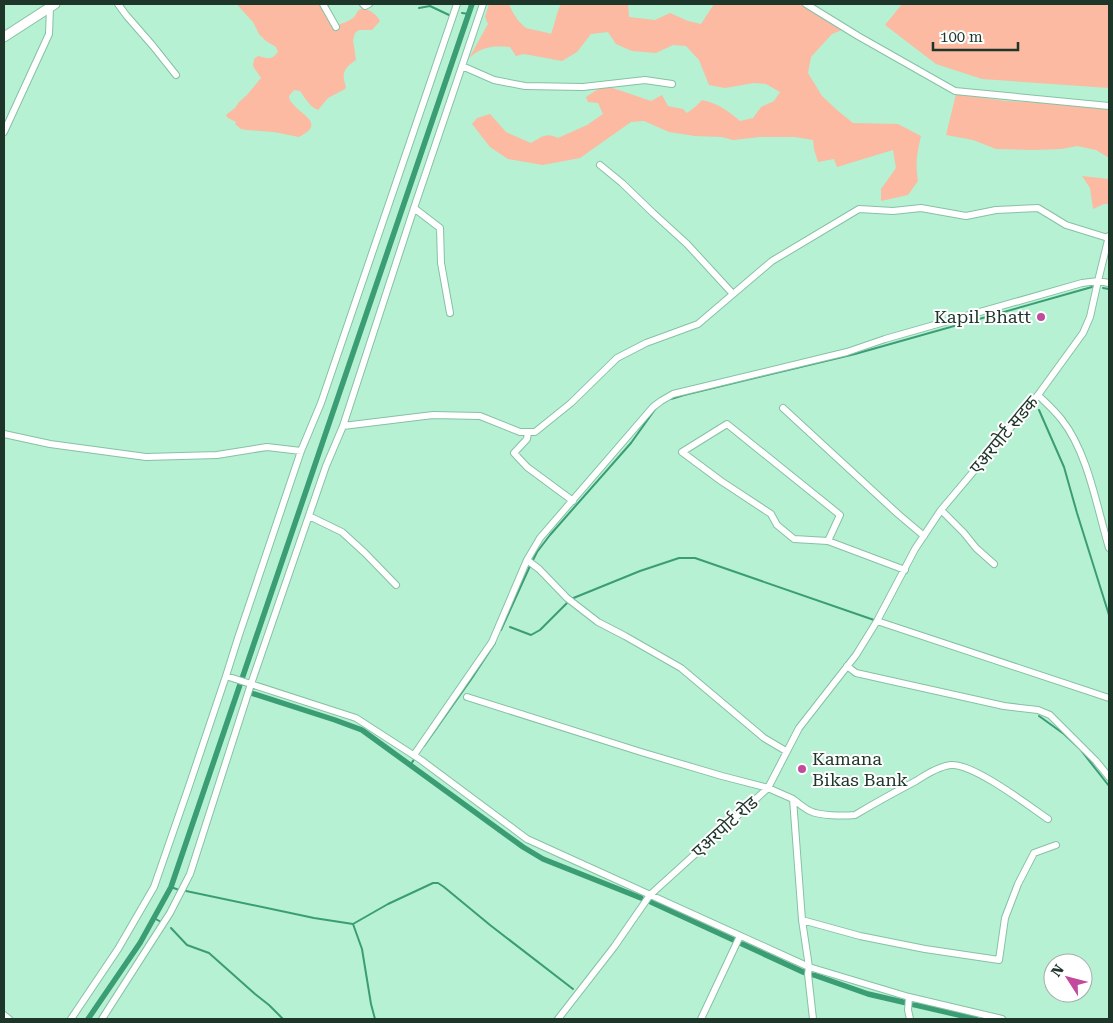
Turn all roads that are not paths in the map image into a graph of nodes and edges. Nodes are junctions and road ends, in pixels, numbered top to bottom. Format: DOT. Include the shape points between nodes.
graph roads {
  1 [pos="118,4"];
  2 [pos="323,4"];
  3 [pos="363,4"];
  4 [pos="369,4"];
  5 [pos="457,4"];
  6 [pos="483,4"];
  7 [pos="806,4"];
  8 [pos="52,5"];
  9 [pos="336,27"];
  10 [pos="4,36"];
  11 [pos="462,66"];
  12 [pos="176,76"];
  13 [pos="672,84"];
  14 [pos="1109,106"];
  15 [pos="4,132"];
  16 [pos="600,165"];
  17 [pos="414,208"];
  18 [pos="1109,237"];
  19 [pos="1098,280"];
  20 [pos="1109,283"];
  21 [pos="733,294"];
  22 [pos="450,313"];
  23 [pos="1038,395"];
  24 [pos="783,408"];
  25 [pos="343,426"];
  26 [pos="528,432"];
  27 [pos="4,434"];
  28 [pos="301,450"];
  29 [pos="572,501"];
  30 [pos="941,510"];
  31 [pos="309,516"];
  32 [pos="924,536"];
  33 [pos="828,541"];
  34 [pos="1109,548"];
  35 [pos="527,560"];
  36 [pos="994,564"];
  37 [pos="904,570"];
  38 [pos="396,584"];
  39 [pos="876,622"];
  40 [pos="847,666"];
  41 [pos="229,677"];
  42 [pos="251,684"];
  43 [pos="467,698"];
  44 [pos="1109,698"];
  45 [pos="786,752"];
  46 [pos="417,757"];
  47 [pos="1109,777"];
  48 [pos="768,788"];
  49 [pos="793,798"];
  50 [pos="1048,819"];
  51 [pos="1056,844"];
  52 [pos="650,895"];
  53 [pos="802,920"];
  54 [pos="739,940"];
  55 [pos="809,970"];
  56 [pos="909,999"];
  57 [pos="4,1015"];
  58 [pos="8,1019"];
  59 [pos="70,1019"];
  60 [pos="102,1019"];
  61 [pos="558,1019"];
  62 [pos="701,1019"];
  63 [pos="813,1019"];
  64 [pos="910,1019"];
  65 [pos="1002,1019"];
  1 -- 12 [label="street"];
  2 -- 9 [label="street"];
  3 -- 4 [label="street"];
  5 -- 28 [label="street" via="321,403"];
  6 -- 11 [label="street"];
  7 -- 14 [label="street" via="955,91"];
  8 -- 10 [label="highway"];
  8 -- 15 [label="street" via="48,34"];
  11 -- 13 [label="street" via="494,80 525,86 583,87 645,80"];
  11 -- 17 [label="street"];
  16 -- 21 [label="street" via="687,244"];
  17 -- 22 [label="street" via="440,228 441,263"];
  17 -- 25 [label="street"];
  18 -- 19 [label="street, एअरपोर्ट सडक"];
  18 -- 21 [label="street" via="1066,225 1038,208 996,210 966,216 921,208 893,211 859,209 772,261"];
  19 -- 20 [label="street"];
  19 -- 23 [label="street, एअरपोर्ट सडक" via="1083,333"];
  19 -- 29 [label="street" via="847,352 673,394 653,407"];
  21 -- 26 [label="street" via="698,324 646,343 617,358 571,403 535,432"];
  23 -- 30 [label="street, एअरपोर्ट सडक"];
  23 -- 34 [label="street" via="1062,420 1075,442 1085,464"];
  24 -- 32 [label="street"];
  25 -- 26 [label="street" via="433,415 480,416 520,432"];
  25 -- 31 [label="street"];
  26 -- 29 [label="street" via="527,439 514,453"];
  27 -- 28 [label="street" via="50,444 146,457 217,455 267,448"];
  28 -- 41 [label="street" via="238,638"];
  29 -- 35 [label="street" via="540,538"];
  30 -- 32 [label="street, एअरपोर्ट सडक"];
  30 -- 36 [label="street"];
  31 -- 38 [label="street" via="342,532"];
  31 -- 42 [label="street"];
  32 -- 37 [label="street, एअरपोर्ट सडक"];
  33 -- 33 [label="street" via="794,539 777,525 771,514 682,452 727,424 840,515"];
  33 -- 37 [label="street"];
  35 -- 45 [label="street" via="598,622 682,668 764,738"];
  35 -- 46 [label="street" via="492,642"];
  37 -- 39 [label="street, एअरपोर्ट सडक"];
  39 -- 40 [label="street, एअरपोर्ट रोड"];
  39 -- 44 [label="street"];
  40 -- 45 [label="street, एअरपोर्ट रोड" via="799,728"];
  40 -- 47 [label="street" via="856,673 1050,715"];
  41 -- 42 [label="street"];
  41 -- 59 [label="street" via="154,887 118,949"];
  42 -- 46 [label="street" via="356,718"];
  42 -- 60 [label="street" via="190,874 170,913"];
  43 -- 48 [label="street"];
  45 -- 48 [label="street, एअरपोर्ट रोड"];
  46 -- 52 [label="street" via="527,839"];
  48 -- 49 [label="street"];
  48 -- 52 [label="street, एअरपोर्ट रोड"];
  49 -- 50 [label="street" via="818,814 855,815 951,765 982,776"];
  49 -- 53 [label="street"];
  51 -- 53 [label="street" via="1034,853 1018,884 1005,918 999,960 925,950"];
  52 -- 54 [label="street"];
  52 -- 61 [label="street, एअरपोर्ट रोड"];
  53 -- 55 [label="street"];
  54 -- 55 [label="street"];
  54 -- 62 [label="street"];
  55 -- 56 [label="street"];
  55 -- 63 [label="street"];
  56 -- 64 [label="street"];
  56 -- 65 [label="street"];
  57 -- 58 [label="street"];
}
